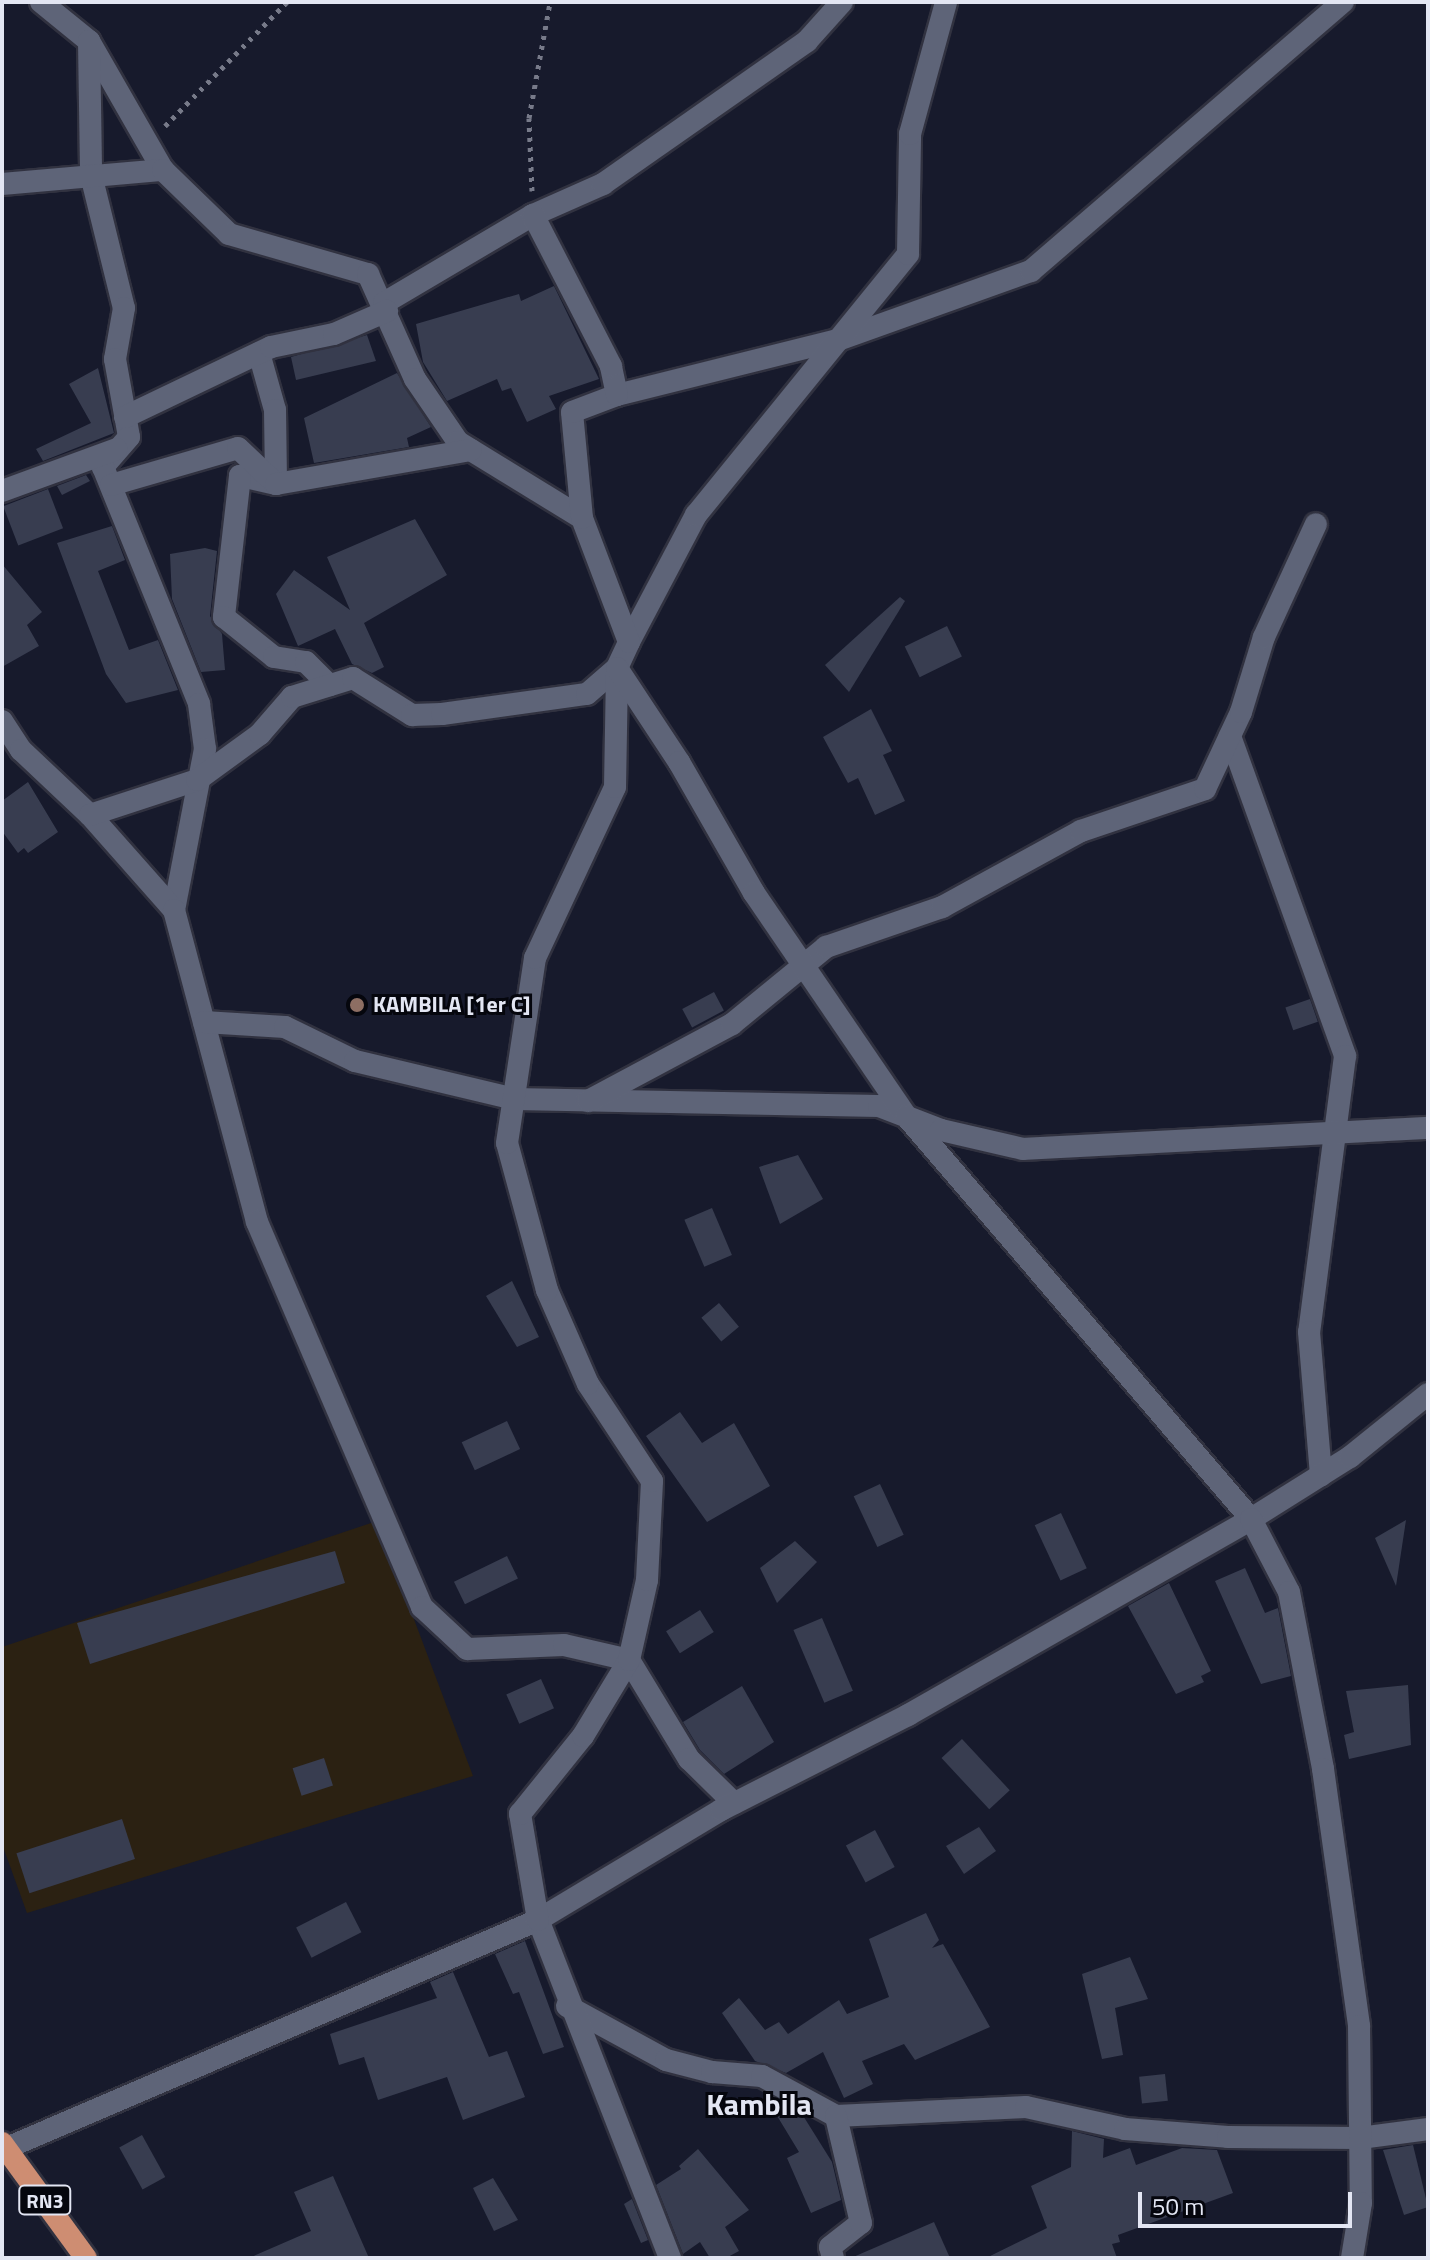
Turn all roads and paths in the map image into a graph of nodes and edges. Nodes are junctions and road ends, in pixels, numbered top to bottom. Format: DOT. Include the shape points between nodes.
graph roads {
  1 [pos="41,2"];
  2 [pos="287,2"];
  3 [pos="550,2"];
  4 [pos="842,2"];
  5 [pos="946,2"];
  6 [pos="1343,2"];
  7 [pos="89,41"];
  8 [pos="148,144"];
  9 [pos="163,170"];
  10 [pos="91,175"];
  11 [pos="2,184"];
  12 [pos="533,215"];
  13 [pos="386,307"];
  14 [pos="838,340"];
  15 [pos="259,353"];
  16 [pos="617,395"];
  17 [pos="125,417"];
  18 [pos="120,448"];
  19 [pos="471,450"];
  20 [pos="276,484"];
  21 [pos="111,485"];
  22 [pos="2,491"];
  23 [pos="582,518"];
  24 [pos="1316,524"];
  25 [pos="629,642"];
  26 [pos="617,668"];
  27 [pos="329,685"];
  28 [pos="2,721"];
  29 [pos="1230,736"];
  30 [pos="197,780"];
  31 [pos="90,815"];
  32 [pos="174,910"];
  33 [pos="804,966"];
  34 [pos="204,1022"];
  35 [pos="514,1099"];
  36 [pos="587,1101"];
  37 [pos="906,1116"];
  38 [pos="1428,1128"];
  39 [pos="1337,1134"];
  40 [pos="1428,1394"];
  41 [pos="1321,1475"];
  42 [pos="1251,1519"];
  43 [pos="629,1660"];
  44 [pos="734,1803"];
  45 [pos="538,1920"];
  46 [pos="567,2006"];
  47 [pos="836,2116"];
  48 [pos="1428,2129"];
  49 [pos="1360,2138"];
  50 [pos="4,2148"];
  51 [pos="86,2258"];
  52 [pos="670,2258"];
  53 [pos="833,2258"];
  54 [pos="1352,2258"];
  1 -- 7 [label="street"];
  2 -- 8 [label="path"];
  3 -- 12 [label="path" via="529,118"];
  4 -- 12 [label="street" via="807,41 603,184"];
  5 -- 14 [label="street" via="910,134 908,254"];
  6 -- 14 [label="street" via="1031,271"];
  7 -- 8 [label="street"];
  7 -- 10 [label="street"];
  8 -- 9 [label="street"];
  9 -- 10 [label="street"];
  9 -- 13 [label="street" via="229,234 368,274"];
  10 -- 11 [label="street"];
  10 -- 17 [label="street" via="124,308 115,359"];
  12 -- 13 [label="street"];
  12 -- 16 [label="street" via="611,366"];
  13 -- 15 [label="street" via="334,334"];
  13 -- 19 [label="street" via="415,379 458,442"];
  14 -- 16 [label="street"];
  14 -- 25 [label="street" via="696,515"];
  15 -- 17 [label="street"];
  15 -- 20 [label="street" via="275,410"];
  16 -- 23 [label="street" via="572,412"];
  17 -- 18 [label="street" via="129,437"];
  18 -- 21 [label="street" via="103,467"];
  18 -- 22 [label="street"];
  19 -- 20 [label="street"];
  19 -- 23 [label="street"];
  20 -- 21 [label="street" via="238,448"];
  20 -- 27 [label="street" via="240,476 224,617 274,657 306,662"];
  21 -- 30 [label="street" via="199,704 205,749"];
  23 -- 25 [label="street"];
  24 -- 29 [label="street" via="1264,637"];
  25 -- 26 [label="street"];
  26 -- 27 [label="street" via="587,694 442,714 412,715 353,678"];
  26 -- 33 [label="street"];
  26 -- 35 [label="street" via="615,787 535,958"];
  27 -- 30 [label="street" via="292,697 260,734"];
  28 -- 31 [label="street" via="21,750"];
  29 -- 33 [label="street" via="1205,789 1081,831 942,907 826,947"];
  29 -- 39 [label="street" via="1345,1056"];
  30 -- 31 [label="street"];
  30 -- 32 [label="street"];
  31 -- 32 [label="street"];
  32 -- 34 [label="street"];
  33 -- 36 [label="street" via="732,1024"];
  33 -- 37 [label="street"];
  34 -- 35 [label="street" via="285,1027 355,1061"];
  34 -- 43 [label="street" via="257,1222 422,1607 467,1649 564,1645"];
  35 -- 36 [label="street"];
  35 -- 43 [label="street" via="507,1143 547,1290 588,1384 652,1481 647,1580"];
  36 -- 37 [label="street" via="879,1106"];
  37 -- 39 [label="street" via="1023,1149 1205,1135"];
  37 -- 42 [label="street"];
  38 -- 39 [label="street"];
  39 -- 41 [label="street" via="1309,1332"];
  40 -- 41 [label="street"];
  41 -- 42 [label="street"];
  42 -- 44 [label="street" via="908,1715"];
  42 -- 49 [label="street" via="1289,1592 1323,1769 1359,2026"];
  43 -- 44 [label="street" via="689,1759"];
  43 -- 45 [label="street" via="583,1736 520,1814"];
  44 -- 45 [label="street"];
  45 -- 46 [label="street"];
  45 -- 50 [label="street"];
  46 -- 47 [label="street" via="666,2060 712,2072 762,2076"];
  46 -- 52 [label="street" via="634,2156 658,2238"];
  47 -- 49 [label="street" via="1026,2107 1125,2129 1228,2137"];
  47 -- 53 [label="street" via="861,2223 830,2247"];
  48 -- 49 [label="street"];
  49 -- 54 [label="street" via="1361,2203"];
  50 -- 51 [label="highway, RN3"];
}
